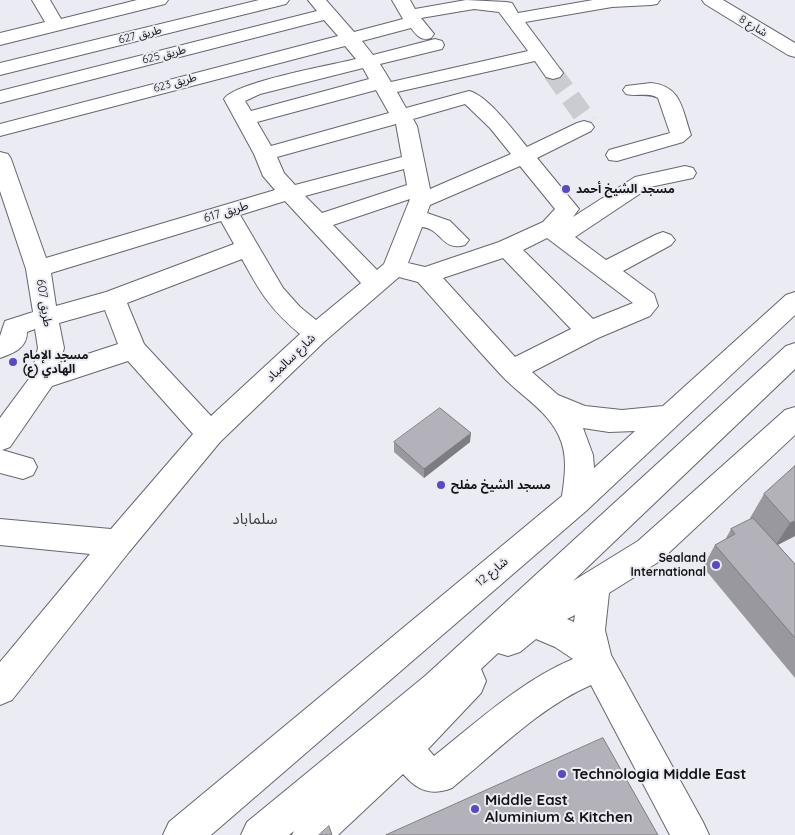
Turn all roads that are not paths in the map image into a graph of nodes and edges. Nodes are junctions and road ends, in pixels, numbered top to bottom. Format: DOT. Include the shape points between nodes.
graph roads {
  1 [pos="43,0"];
  2 [pos="159,0"];
  3 [pos="280,0"];
  4 [pos="530,0"];
  5 [pos="651,0"];
  6 [pos="711,0"];
  7 [pos="322,7"];
  8 [pos="408,13"];
  9 [pos="509,13"];
  10 [pos="89,17"];
  11 [pos="56,25"];
  12 [pos="0,39"];
  13 [pos="351,39"];
  14 [pos="104,44"];
  15 [pos="435,45"];
  16 [pos="795,51"];
  17 [pos="540,54"];
  18 [pos="369,62"];
  19 [pos="239,66"];
  20 [pos="116,68"];
  21 [pos="0,70"];
  22 [pos="457,72"];
  23 [pos="553,73"];
  24 [pos="383,85"];
  25 [pos="633,90"];
  26 [pos="245,93"];
  27 [pos="0,97"];
  28 [pos="469,97"];
  29 [pos="401,116"];
  30 [pos="246,119"];
  31 [pos="0,130"];
  32 [pos="598,137"];
  33 [pos="265,154"];
  34 [pos="525,156"];
  35 [pos="0,159"];
  36 [pos="414,160"];
  37 [pos="685,173"];
  38 [pos="643,182"];
  39 [pos="289,193"];
  40 [pos="417,203"];
  41 [pos="227,212"];
  42 [pos="318,222"];
  43 [pos="555,232"];
  44 [pos="457,240"];
  45 [pos="663,240"];
  46 [pos="247,248"];
  47 [pos="507,248"];
  48 [pos="38,269"];
  49 [pos="604,271"];
  50 [pos="385,276"];
  51 [pos="426,276"];
  52 [pos="113,299"];
  53 [pos="795,301"];
  54 [pos="47,317"];
  55 [pos="589,331"];
  56 [pos="316,334"];
  57 [pos="0,348"];
  58 [pos="133,349"];
  59 [pos="795,353"];
  60 [pos="512,370"];
  61 [pos="43,379"];
  62 [pos="548,401"];
  63 [pos="669,416"];
  64 [pos="792,422"];
  65 [pos="5,424"];
  66 [pos="210,434"];
  67 [pos="576,502"];
  68 [pos="0,532"];
  69 [pos="118,542"];
  70 [pos="594,586"];
  71 [pos="533,623"];
  72 [pos="596,662"];
  73 [pos="0,688"];
  74 [pos="404,749"];
  75 [pos="182,835"];
  76 [pos="260,835"];
  77 [pos="311,835"];
  78 [pos="690,835"];
  1 -- 11 [label="street"];
  2 -- 10 [label="street"];
  3 -- 14 [label="street, طريق 627"];
  4 -- 9 [label="street"];
  5 -- 9 [label="street"];
  6 -- 16 [label="street, شارع 8"];
  7 -- 13 [label="street, شارع سالمباد"];
  7 -- 20 [label="street, طريق 625"];
  8 -- 9 [label="street, طريق 623" via="474,4"];
  8 -- 13 [label="street, طريق 623"];
  8 -- 15 [label="street"];
  9 -- 17 [label="street"];
  10 -- 11 [label="street"];
  10 -- 14 [label="street"];
  11 -- 12 [label="street"];
  13 -- 18 [label="street, شارع سالمباد"];
  13 -- 19 [label="street, طريق 623"];
  14 -- 20 [label="street"];
  14 -- 21 [label="street, طريق 627"];
  15 -- 18 [label="street"];
  15 -- 22 [label="street"];
  17 -- 22 [label="street"];
  17 -- 23 [label="street"];
  18 -- 24 [label="street, شارع سالمباد"];
  18 -- 26 [label="street"];
  19 -- 26 [label="street"];
  19 -- 31 [label="street, طريق 623"];
  20 -- 27 [label="street, طريق 625"];
  22 -- 24 [label="street"];
  22 -- 28 [label="street" via="471,93"];
  24 -- 29 [label="street, شارع سالمباد"];
  24 -- 30 [label="street"];
  25 -- 32 [label="street" via="664,92 681,132 680,137 649,145"];
  26 -- 30 [label="street" via="234,99"];
  28 -- 29 [label="street"];
  28 -- 34 [label="street"];
  29 -- 33 [label="street"];
  29 -- 36 [label="street, شارع سالمباد" via="407,126"];
  30 -- 33 [label="street"];
  32 -- 34 [label="street"];
  32 -- 38 [label="street"];
  33 -- 39 [label="street" via="274,176"];
  34 -- 40 [label="street"];
  34 -- 43 [label="street" via="568,208"];
  35 -- 48 [label="street, طريق 607"];
  36 -- 39 [label="street, طريق 617"];
  36 -- 40 [label="street, شارع سالمباد"];
  37 -- 38 [label="street"];
  38 -- 43 [label="street"];
  39 -- 41 [label="street, طريق 617"];
  39 -- 42 [label="street"];
  40 -- 42 [label="street"];
  40 -- 44 [label="street" via="428,220 441,224"];
  40 -- 50 [label="street, شارع سالمباد"];
  41 -- 46 [label="street"];
  41 -- 48 [label="street, طريق 617"];
  42 -- 50 [label="street"];
  43 -- 47 [label="street"];
  43 -- 49 [label="street"];
  45 -- 49 [label="street"];
  46 -- 52 [label="street"];
  46 -- 56 [label="street" via="274,294"];
  47 -- 51 [label="street"];
  47 -- 55 [label="street"];
  48 -- 54 [label="street, طريق 607"];
  49 -- 55 [label="street" via="645,300 646,306"];
  50 -- 51 [label="street"];
  50 -- 56 [label="street, شارع سالمباد"];
  51 -- 60 [label="street"];
  52 -- 54 [label="street"];
  52 -- 58 [label="street"];
  53 -- 63 [label="street, شارع 12"];
  54 -- 57 [label="street" via="16,326 14,340"];
  54 -- 61 [label="street, طريق 607" via="51,348"];
  55 -- 60 [label="street"];
  56 -- 66 [label="street, شارع سالمباد"];
  58 -- 61 [label="street"];
  58 -- 66 [label="street"];
  59 -- 76 [label="street" via="437,688"];
  60 -- 62 [label="street"];
  61 -- 65 [label="street, طريق 607"];
  62 -- 63 [label="street" via="581,417 611,422"];
  62 -- 67 [label="street" via="573,435 580,475"];
  63 -- 67 [label="street, شارع 12"];
  64 -- 70 [label="street" via="661,542"];
  66 -- 69 [label="street, شارع سالمباد"];
  67 -- 75 [label="street, شارع 12"];
  68 -- 69 [label="street"];
  69 -- 73 [label="street, شارع سالمباد"];
  70 -- 71 [label="street"];
  70 -- 72 [label="street" via="589,630"];
  71 -- 72 [label="street" via="578,641"];
  71 -- 74 [label="street" via="501,648"];
  72 -- 74 [label="street" via="531,701 439,775 425,772"];
  72 -- 78 [label="street"];
  74 -- 77 [label="street"];
}
